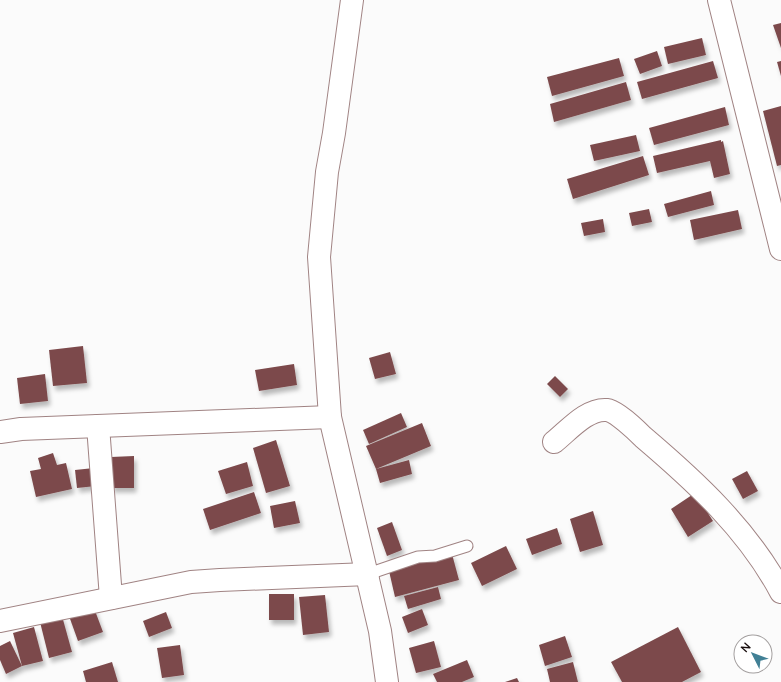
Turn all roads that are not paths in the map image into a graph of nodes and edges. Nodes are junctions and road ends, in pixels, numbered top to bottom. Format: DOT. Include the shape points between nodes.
graph roads {
  1 [pos="352,0"];
  2 [pos="719,0"];
  3 [pos="777,214"];
  4 [pos="781,249"];
  5 [pos="330,418"];
  6 [pos="98,426"];
  7 [pos="0,432"];
  8 [pos="554,442"];
  9 [pos="467,546"];
  10 [pos="368,574"];
  11 [pos="781,592"];
  12 [pos="111,598"];
  13 [pos="0,621"];
  14 [pos="387,682"];
  1 -- 5 [label="street" via="327,172 319,257"];
  2 -- 3 [label="street"];
  3 -- 4 [label="street"];
  5 -- 6 [label="street"];
  5 -- 10 [label="street"];
  6 -- 7 [label="street"];
  6 -- 12 [label="street"];
  8 -- 11 [label="street" via="589,413 609,410 672,461 708,495 752,547"];
  9 -- 10 [label="lane" via="436,556 418,557"];
  10 -- 12 [label="street" via="191,582"];
  10 -- 14 [label="street" via="380,630"];
  12 -- 13 [label="street"];
}
